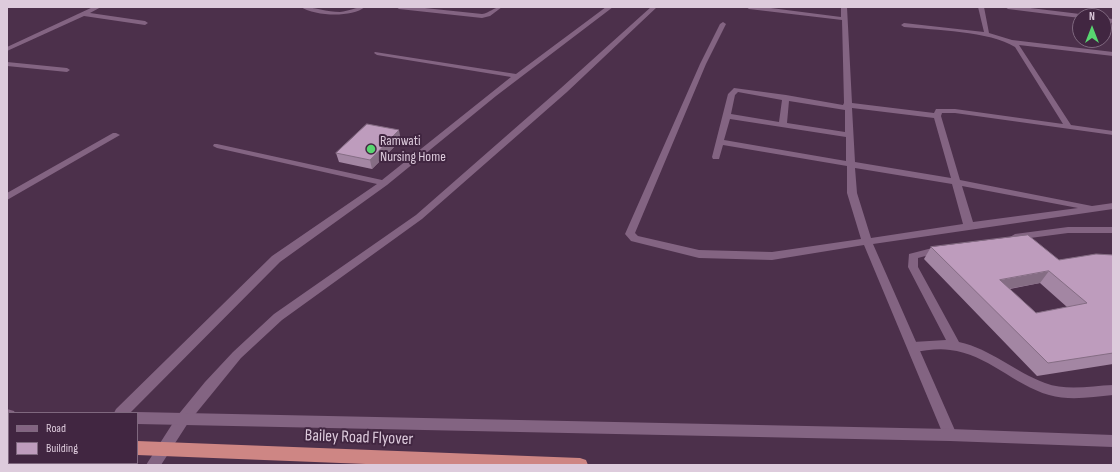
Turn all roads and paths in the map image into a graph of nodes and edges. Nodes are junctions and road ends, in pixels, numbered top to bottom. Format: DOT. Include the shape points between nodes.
graph roads {
  1 [pos="98,7"];
  2 [pos="304,7"];
  3 [pos="362,7"];
  4 [pos="399,7"];
  5 [pos="499,7"];
  6 [pos="610,7"];
  7 [pos="654,7"];
  8 [pos="749,7"];
  9 [pos="844,7"];
  10 [pos="981,7"];
  11 [pos="1008,7"];
  12 [pos="84,14"];
  13 [pos="1072,15"];
  14 [pos="844,19"];
  15 [pos="145,23"];
  16 [pos="723,24"];
  17 [pos="904,24"];
  18 [pos="985,34"];
  19 [pos="1010,42"];
  20 [pos="7,49"];
  21 [pos="377,53"];
  22 [pos="1113,54"];
  23 [pos="7,64"];
  24 [pos="67,70"];
  25 [pos="518,76"];
  26 [pos="786,97"];
  27 [pos="847,106"];
  28 [pos="726,116"];
  29 [pos="937,116"];
  30 [pos="783,125"];
  31 [pos="1068,126"];
  32 [pos="1113,133"];
  33 [pos="116,135"];
  34 [pos="848,135"];
  35 [pos="720,142"];
  36 [pos="217,146"];
  37 [pos="716,157"];
  38 [pos="849,163"];
  39 [pos="956,182"];
  40 [pos="384,183"];
  41 [pos="7,198"];
  42 [pos="1113,206"];
  43 [pos="1097,208"];
  44 [pos="969,226"];
  45 [pos="1113,230"];
  46 [pos="1005,238"];
  47 [pos="867,241"];
  48 [pos="952,247"];
  49 [pos="955,346"];
  50 [pos="913,347"];
  51 [pos="1113,390"];
  52 [pos="122,412"];
  53 [pos="138,418"];
  54 [pos="183,420"];
  55 [pos="950,434"];
  56 [pos="1113,441"];
  57 [pos="138,448"];
  58 [pos="153,465"];
  59 [pos="580,465"];
  1 -- 12 [label="street"];
  2 -- 3 [label="street" via="342,14"];
  4 -- 5 [label="street" via="482,16"];
  6 -- 25 [label="street"];
  7 -- 54 [label="street" via="419,217 278,317 236,355"];
  8 -- 14 [label="street"];
  9 -- 14 [label="street"];
  10 -- 18 [label="street" via="987,32"];
  11 -- 13 [label="street"];
  12 -- 15 [label="street"];
  12 -- 20 [label="street"];
  14 -- 27 [label="street"];
  16 -- 47 [label="street" via="703,64 630,234 635,239 699,254 772,256"];
  17 -- 18 [label="street"];
  18 -- 19 [label="street"];
  19 -- 22 [label="street"];
  19 -- 31 [label="street" via="1018,46"];
  21 -- 25 [label="street"];
  23 -- 24 [label="street"];
  25 -- 40 [label="street"];
  26 -- 27 [label="street"];
  26 -- 28 [label="street" via="737,90 732,94"];
  26 -- 30 [label="street"];
  27 -- 29 [label="street"];
  27 -- 34 [label="street"];
  28 -- 30 [label="street"];
  28 -- 35 [label="street"];
  29 -- 31 [label="street" via="939,111 947,110"];
  29 -- 39 [label="street"];
  30 -- 34 [label="street"];
  31 -- 32 [label="street"];
  33 -- 41 [label="street"];
  34 -- 38 [label="street"];
  35 -- 37 [label="street"];
  35 -- 38 [label="street"];
  36 -- 40 [label="street"];
  38 -- 39 [label="street"];
  38 -- 47 [label="street" via="852,193"];
  39 -- 43 [label="street"];
  39 -- 44 [label="street"];
  40 -- 52 [label="street" via="276,259"];
  42 -- 43 [label="street"];
  43 -- 44 [label="street"];
  44 -- 47 [label="street"];
  45 -- 46 [label="street" via="1068,230"];
  47 -- 50 [label="street"];
  48 -- 49 [label="street" via="913,256 913,267"];
  49 -- 50 [label="street" via="938,344"];
  49 -- 51 [label="street" via="986,358 1043,388 1070,393"];
  50 -- 55 [label="street"];
  53 -- 54 [label="street"];
  54 -- 55 [label="street"];
  54 -- 58 [label="street"];
  55 -- 56 [label="street"];
  57 -- 59 [label="highway, Bailey Road Flyover"];
}
